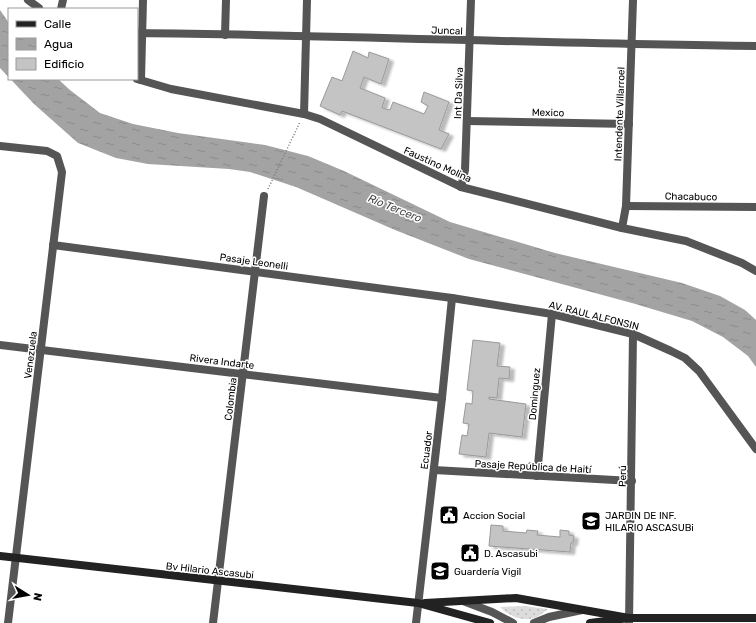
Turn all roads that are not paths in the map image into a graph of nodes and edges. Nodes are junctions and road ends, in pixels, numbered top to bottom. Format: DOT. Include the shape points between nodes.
graph roads {
  1 [pos="28,0"];
  2 [pos="32,0"];
  3 [pos="143,0"];
  4 [pos="226,0"];
  5 [pos="307,0"];
  6 [pos="471,0"];
  7 [pos="633,0"];
  8 [pos="40,8"];
  9 [pos="140,33"];
  10 [pos="225,35"];
  11 [pos="307,36"];
  12 [pos="470,41"];
  13 [pos="632,45"];
  14 [pos="756,46"];
  15 [pos="139,79"];
  16 [pos="304,114"];
  17 [pos="467,120"];
  18 [pos="629,124"];
  19 [pos="0,146"];
  20 [pos="461,187"];
  21 [pos="264,196"];
  22 [pos="626,206"];
  23 [pos="756,207"];
  24 [pos="622,228"];
  25 [pos="54,245"];
  26 [pos="255,271"];
  27 [pos="756,271"];
  28 [pos="452,298"];
  29 [pos="552,314"];
  30 [pos="633,334"];
  31 [pos="0,345"];
  32 [pos="41,350"];
  33 [pos="243,374"];
  34 [pos="442,398"];
  35 [pos="756,449"];
  36 [pos="434,470"];
  37 [pos="537,476"];
  38 [pos="632,481"];
  39 [pos="0,556"];
  40 [pos="16,558"];
  41 [pos="218,581"];
  42 [pos="462,601"];
  43 [pos="418,603"];
  44 [pos="585,609"];
  45 [pos="756,618"];
  46 [pos="629,620"];
  47 [pos="8,623"];
  48 [pos="213,623"];
  49 [pos="416,623"];
  50 [pos="490,623"];
  51 [pos="513,623"];
  52 [pos="534,623"];
  53 [pos="590,623"];
  1 -- 8 [label="street"];
  2 -- 8 [label="street"];
  3 -- 9 [label="street"];
  4 -- 10 [label="street"];
  5 -- 11 [label="street"];
  6 -- 12 [label="street, Int Da Silva"];
  7 -- 13 [label="street, Intendente Villarroel"];
  9 -- 10 [label="street, Juncal"];
  9 -- 15 [label="street"];
  10 -- 11 [label="street, Juncal"];
  11 -- 12 [label="street, Juncal"];
  11 -- 16 [label="street"];
  12 -- 13 [label="street, Juncal"];
  12 -- 17 [label="street, Int Da Silva"];
  13 -- 14 [label="street, Juncal"];
  13 -- 18 [label="street, Intendente Villarroel"];
  15 -- 16 [label="street, Faustino Molina" via="171,89"];
  16 -- 20 [label="street, Faustino Molina" via="320,119"];
  17 -- 18 [label="street, Mexico"];
  17 -- 20 [label="street, Int Da Silva" via="465,170"];
  18 -- 22 [label="street, Intendente Villarroel"];
  19 -- 25 [label="street, Venezuela" via="47,151 57,156 62,172"];
  20 -- 24 [label="street, Faustino Molina"];
  21 -- 26 [label="street, Colombia"];
  22 -- 23 [label="street, Chacabuco"];
  22 -- 24 [label="street, Intendente Villarroel"];
  24 -- 27 [label="street, Faustino Molina" via="686,241"];
  25 -- 26 [label="street, Pasaje Leonelli"];
  25 -- 32 [label="street, Venezuela"];
  26 -- 28 [label="street, Pasaje Leonelli"];
  26 -- 33 [label="street, Colombia"];
  28 -- 29 [label="street, AV. RAUL ALFONSIN"];
  28 -- 34 [label="street, Ecuador"];
  29 -- 30 [label="street, AV. RAUL ALFONSIN"];
  29 -- 37 [label="street, Dominguez"];
  30 -- 35 [label="street, AV. RAUL ALFONSIN" via="685,358 699,371"];
  30 -- 38 [label="street, Perú"];
  31 -- 32 [label="street, Rivera Indarte"];
  32 -- 33 [label="street, Rivera Indarte"];
  32 -- 40 [label="street, Venezuela"];
  33 -- 34 [label="street, Rivera Indarte"];
  33 -- 41 [label="street, Colombia"];
  34 -- 36 [label="street, Ecuador"];
  36 -- 37 [label="street, Pasaje República de Haití"];
  36 -- 43 [label="street, Ecuador"];
  37 -- 38 [label="street, Pasaje República de Haití"];
  38 -- 46 [label="street, Perú"];
  39 -- 40 [label="main road, Bv Hilario Ascasubi"];
  40 -- 41 [label="main road, Bv Hilario Ascasubi"];
  40 -- 47 [label="street, Venezuela"];
  41 -- 43 [label="main road, Bv Hilario Ascasubi"];
  41 -- 48 [label="street, Colombia"];
  42 -- 43 [label="main road"];
  42 -- 44 [label="main road" via="516,598"];
  42 -- 51 [label="street"];
  43 -- 49 [label="street, Ecuador"];
  43 -- 50 [label="main road"];
  44 -- 46 [label="main road"];
  44 -- 52 [label="street"];
  45 -- 46 [label="main road"];
  46 -- 53 [label="main road"];
}
